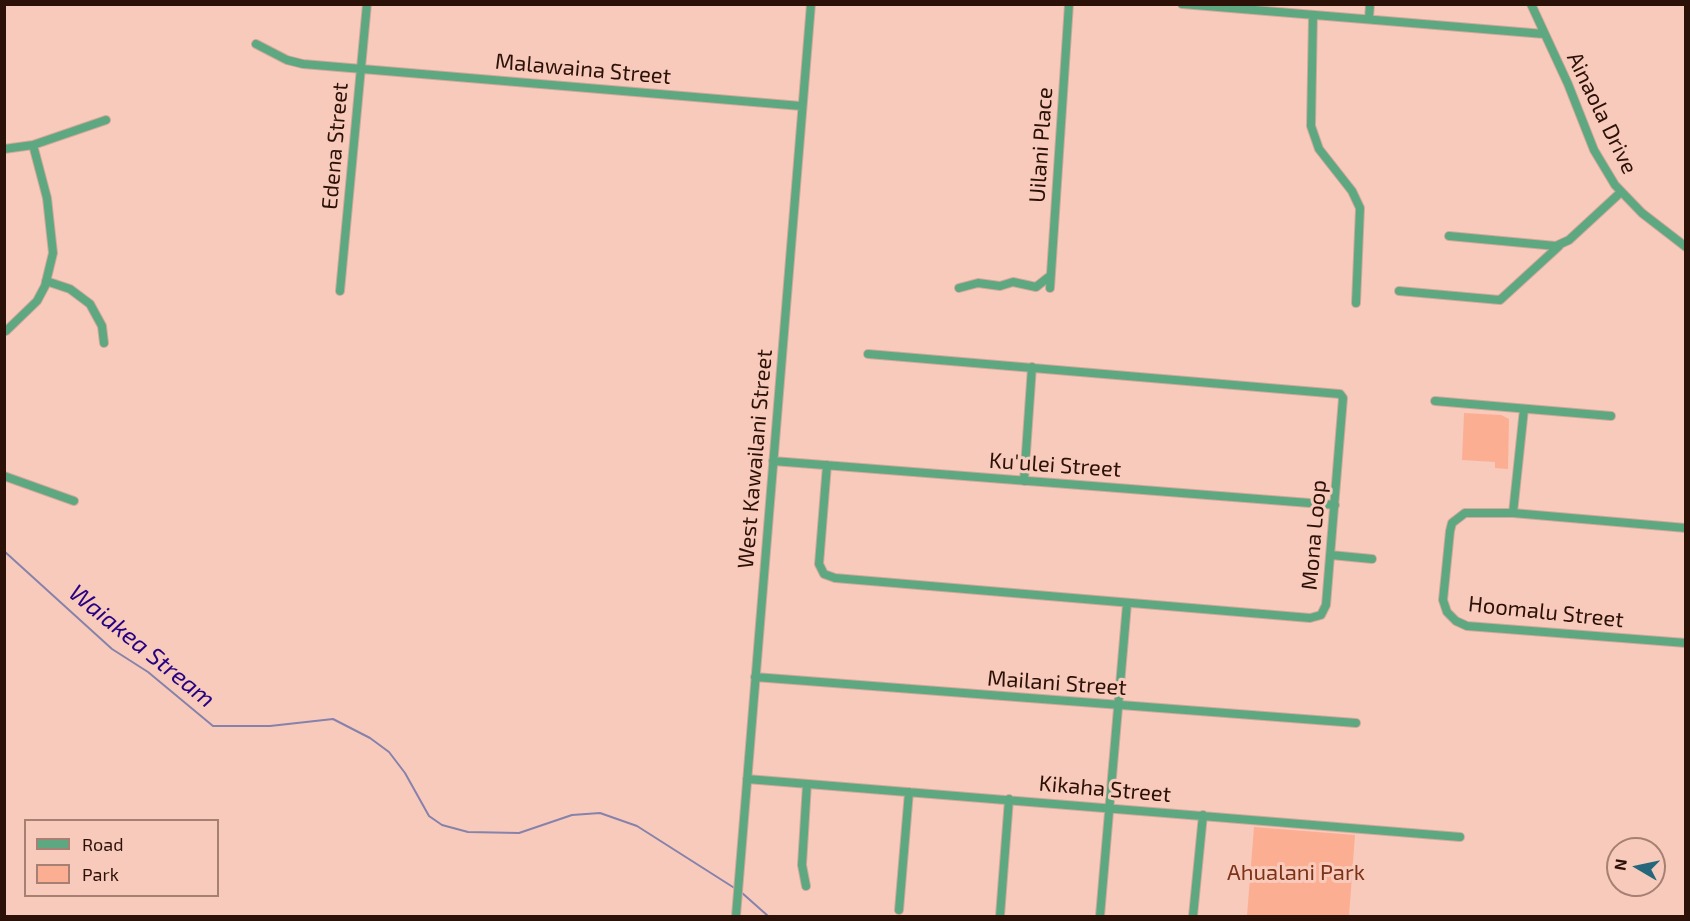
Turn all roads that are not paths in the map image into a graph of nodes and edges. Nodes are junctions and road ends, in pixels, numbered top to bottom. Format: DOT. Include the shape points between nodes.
graph roads {
  1 [pos="367,4"];
  2 [pos="811,4"];
  3 [pos="1069,4"];
  4 [pos="1182,4"];
  5 [pos="1370,4"];
  6 [pos="1531,4"];
  7 [pos="1313,15"];
  8 [pos="1369,18"];
  9 [pos="1544,34"];
  10 [pos="256,44"];
  11 [pos="361,69"];
  12 [pos="801,106"];
  13 [pos="106,120"];
  14 [pos="33,145"];
  15 [pos="4,149"];
  16 [pos="1621,192"];
  17 [pos="1449,236"];
  18 [pos="1563,243"];
  19 [pos="1686,247"];
  20 [pos="1051,274"];
  21 [pos="46,281"];
  22 [pos="959,288"];
  23 [pos="1050,288"];
  24 [pos="340,291"];
  25 [pos="1399,291"];
  26 [pos="1356,303"];
  27 [pos="6,331"];
  28 [pos="104,343"];
  29 [pos="868,354"];
  30 [pos="1032,368"];
  31 [pos="1435,401"];
  32 [pos="1524,409"];
  33 [pos="1611,416"];
  34 [pos="773,461"];
  35 [pos="827,465"];
  36 [pos="4,477"];
  37 [pos="1024,481"];
  38 [pos="74,501"];
  39 [pos="1335,505"];
  40 [pos="1514,513"];
  41 [pos="1686,528"];
  42 [pos="1331,555"];
  43 [pos="1372,559"];
  44 [pos="1128,604"];
  45 [pos="1686,643"];
  46 [pos="755,677"];
  47 [pos="1119,706"];
  48 [pos="1356,723"];
  49 [pos="747,779"];
  50 [pos="807,784"];
  51 [pos="909,792"];
  52 [pos="1009,800"];
  53 [pos="1110,808"];
  54 [pos="1203,815"];
  55 [pos="1460,837"];
  56 [pos="806,886"];
  57 [pos="899,910"];
  58 [pos="736,916"];
  59 [pos="1000,916"];
  60 [pos="1100,916"];
  61 [pos="1192,916"];
  1 -- 11 [label="street, Edena Street"];
  2 -- 12 [label="street, West Kawailani Street"];
  3 -- 20 [label="street, Uilani Place"];
  4 -- 7 [label="street"];
  5 -- 8 [label="street"];
  6 -- 9 [label="street, Ainaola Drive"];
  7 -- 8 [label="street"];
  7 -- 26 [label="street" via="1311,126 1319,149 1352,191 1360,208"];
  8 -- 9 [label="street"];
  9 -- 16 [label="street, Ainaola Drive" via="1594,150"];
  10 -- 11 [label="street, Malawaina Street" via="303,64"];
  11 -- 12 [label="street, Malawaina Street"];
  11 -- 24 [label="street, Edena Street"];
  12 -- 34 [label="street, West Kawailani Street"];
  13 -- 14 [label="street"];
  14 -- 15 [label="street"];
  14 -- 21 [label="street" via="52,236 53,253"];
  16 -- 18 [label="street"];
  16 -- 19 [label="street, Ainaola Drive"];
  17 -- 18 [label="street" via="1542,246"];
  18 -- 25 [label="street" via="1500,300"];
  20 -- 22 [label="street" via="1036,287 1013,282"];
  20 -- 23 [label="street, Uilani Place"];
  21 -- 27 [label="street" via="37,301"];
  21 -- 28 [label="street" via="70,289 90,304 102,326"];
  29 -- 30 [label="street, Mona Loop"];
  30 -- 37 [label="street"];
  30 -- 39 [label="street, Mona Loop" via="1340,394 1344,398"];
  31 -- 32 [label="street"];
  32 -- 33 [label="street"];
  32 -- 40 [label="street"];
  34 -- 35 [label="street, Ku'ulei Street"];
  34 -- 46 [label="street, West Kawailani Street"];
  35 -- 37 [label="street, Ku'ulei Street"];
  35 -- 44 [label="street, Mona Loop" via="819,564 824,574"];
  36 -- 38 [label="street"];
  37 -- 39 [label="street, Ku'ulei Street"];
  39 -- 42 [label="street, Mona Loop"];
  40 -- 41 [label="street, Hoomalu Street"];
  40 -- 45 [label="street, Hoomalu Street" via="1465,513 1452,523 1443,600 1456,621 1467,626"];
  42 -- 43 [label="street"];
  42 -- 44 [label="street, Mona Loop" via="1326,605 1321,615 1310,618"];
  44 -- 47 [label="street"];
  46 -- 47 [label="street, Mailani Street"];
  46 -- 49 [label="street, West Kawailani Street"];
  47 -- 48 [label="street, Mailani Street"];
  47 -- 53 [label="street"];
  49 -- 50 [label="street, Kikaha Street"];
  49 -- 58 [label="street, West Kawailani Street"];
  50 -- 51 [label="street, Kikaha Street"];
  50 -- 56 [label="street" via="802,865"];
  51 -- 52 [label="street, Kikaha Street"];
  51 -- 57 [label="street"];
  52 -- 53 [label="street, Kikaha Street"];
  52 -- 59 [label="street"];
  53 -- 54 [label="street, Kikaha Street"];
  53 -- 60 [label="street"];
  54 -- 55 [label="street, Kikaha Street"];
  54 -- 61 [label="street"];
}
